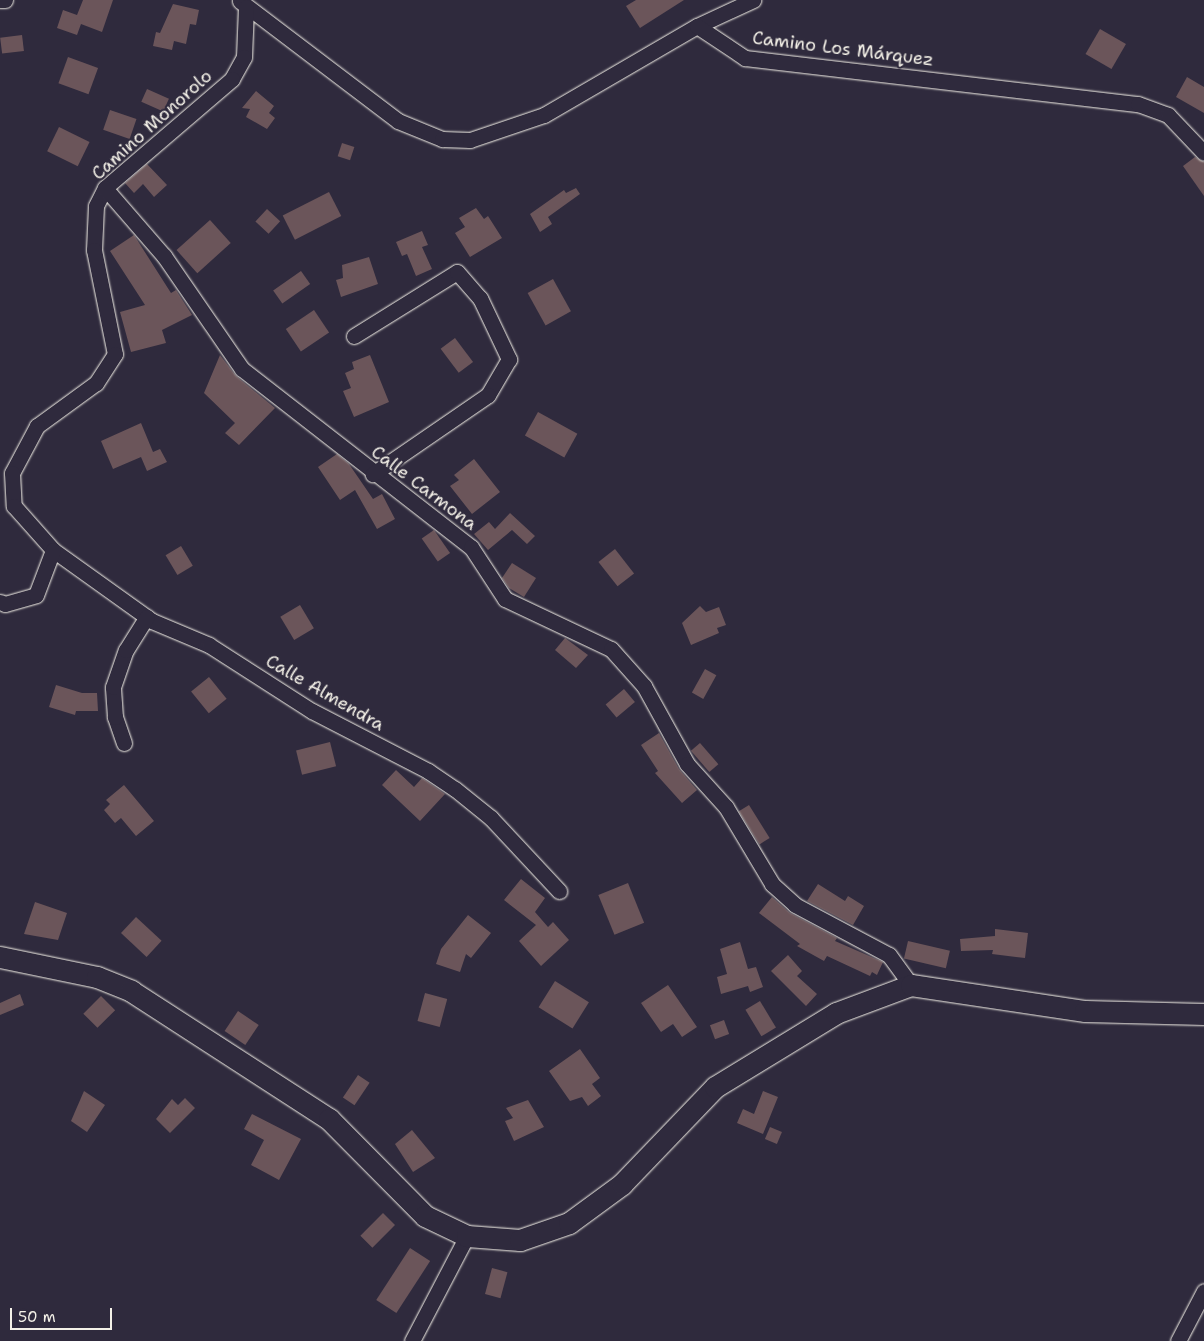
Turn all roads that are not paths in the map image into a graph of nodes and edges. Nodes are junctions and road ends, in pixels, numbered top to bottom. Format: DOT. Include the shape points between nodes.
graph roads {
  1 [pos="0,0"];
  2 [pos="5,0"];
  3 [pos="753,0"];
  4 [pos="242,3"];
  5 [pos="697,26"];
  6 [pos="1204,153"];
  7 [pos="105,188"];
  8 [pos="354,336"];
  9 [pos="373,474"];
  10 [pos="53,550"];
  11 [pos="0,602"];
  12 [pos="147,617"];
  13 [pos="124,743"];
  14 [pos="559,891"];
  15 [pos="0,957"];
  16 [pos="910,985"];
  17 [pos="1204,1014"];
  18 [pos="467,1236"];
  19 [pos="1204,1291"];
  20 [pos="412,1341"];
  21 [pos="1178,1341"];
  1 -- 2 [label="street"];
  3 -- 5 [label="street"];
  4 -- 5 [label="street" via="398,121 442,139 460,140 515,127 544,115"];
  4 -- 7 [label="street, Camino Monorolo" via="244,57 232,79"];
  5 -- 6 [label="street, Camino Los Márquez" via="745,58 1138,104 1168,115"];
  7 -- 9 [label="street, Calle Carmona" via="164,256 242,369"];
  7 -- 10 [label="street, Camino Monorolo" via="96,206 94,250 115,354 96,383 37,426 12,473 14,506"];
  8 -- 9 [label="street" via="457,272 480,298 509,359 488,395"];
  9 -- 16 [label="street, Calle Carmona" via="471,547 505,599 611,649 644,686 687,764 726,807 772,884 795,905 889,956"];
  10 -- 11 [label="street" via="36,595 5,604"];
  10 -- 12 [label="street, Calle Almendra"];
  12 -- 13 [label="street" via="126,650 113,686 115,717"];
  12 -- 14 [label="street, Calle Almendra" via="209,645 312,712 428,771 491,818"];
  15 -- 18 [label="street" via="97,976 131,991 329,1119 425,1216"];
  16 -- 17 [label="street" via="1085,1011"];
  16 -- 18 [label="street" via="836,1013 715,1087 622,1184 569,1223 520,1240"];
  18 -- 20 [label="street"];
  19 -- 21 [label="street"];
}
